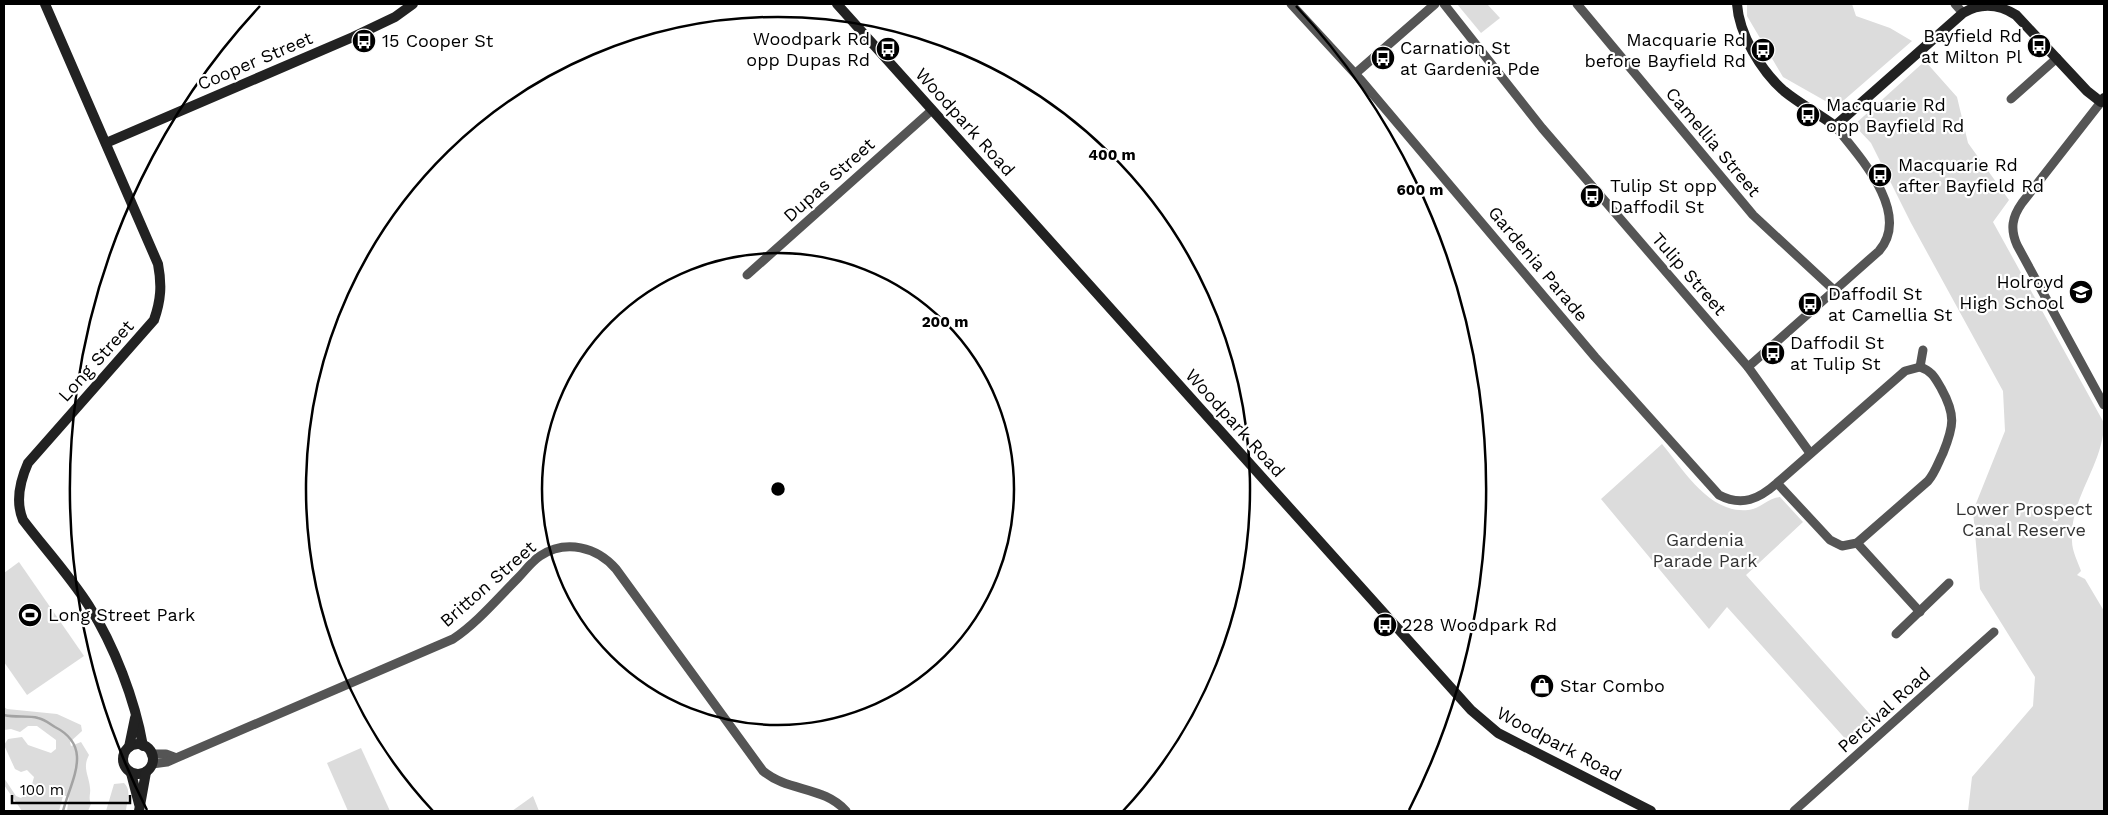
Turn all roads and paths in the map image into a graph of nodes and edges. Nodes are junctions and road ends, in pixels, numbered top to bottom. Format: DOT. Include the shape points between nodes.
graph roads {
  1 [pos="45,4"];
  2 [pos="413,4"];
  3 [pos="837,4"];
  4 [pos="1291,4"];
  5 [pos="1435,4"];
  6 [pos="1444,4"];
  7 [pos="1590,4"];
  8 [pos="1737,4"];
  9 [pos="1954,4"];
  10 [pos="1579,7"];
  11 [pos="1963,13"];
  12 [pos="2057,58"];
  13 [pos="1356,74"];
  14 [pos="2011,99"];
  15 [pos="2103,100"];
  16 [pos="932,110"];
  17 [pos="1835,126"];
  18 [pos="106,143"];
  19 [pos="747,275"];
  20 [pos="1834,291"];
  21 [pos="1923,350"];
  22 [pos="1748,367"];
  23 [pos="1920,367"];
  24 [pos="2104,405"];
  25 [pos="1810,453"];
  26 [pos="1777,483"];
  27 [pos="1857,543"];
  28 [pos="1949,583"];
  29 [pos="1920,612"];
  30 [pos="1994,632"];
  31 [pos="1896,634"];
  32 [pos="135,718"];
  33 [pos="143,746"];
  34 [pos="129,747"];
  35 [pos="150,763"];
  36 [pos="131,773"];
  37 [pos="139,808"];
  38 [pos="846,811"];
  39 [pos="1651,811"];
  40 [pos="1794,811"];
  1 -- 18 [label="street, Long Street"];
  2 -- 18 [label="street, Cooper Street" via="395,17 353,37"];
  3 -- 16 [label="street, Woodpark Road"];
  4 -- 13 [label="street, Gardenia Parade"];
  5 -- 13 [label="street"];
  6 -- 22 [label="street, Tulip Street" via="1542,128"];
  7 -- 10 [label="street"];
  8 -- 17 [label="street" via="1739,22 1766,71 1784,90"];
  9 -- 11 [label="street"];
  10 -- 20 [label="street, Camellia Street" via="1753,215"];
  11 -- 12 [label="street" via="1987,5 2010,11"];
  11 -- 17 [label="street"];
  12 -- 14 [label="street"];
  12 -- 15 [label="street" via="2082,86"];
  13 -- 26 [label="street, Gardenia Parade" via="1595,357 1713,490 1730,499 1746,501 1762,496"];
  15 -- 24 [label="street" via="2018,208 2012,225 2017,245"];
  16 -- 19 [label="street, Dupas Street"];
  16 -- 39 [label="street, Woodpark Road" via="1471,710 1498,733"];
  17 -- 20 [label="street" via="1870,172 1891,218 1883,247"];
  18 -- 32 [label="street, Long Street" via="158,264 161,300 154,320 143,334 28,463 19,495 23,520 89,606 108,640 122,672"];
  20 -- 22 [label="street"];
  21 -- 23 [label="street"];
  22 -- 25 [label="street, Tulip Street"];
  23 -- 25 [label="street, Gardenia Parade" via="1905,370"];
  23 -- 27 [label="street" via="1934,376 1948,401 1953,419 1950,434 1932,476"];
  25 -- 26 [label="street, Gardenia Parade"];
  26 -- 27 [label="street" via="1830,540 1842,546"];
  27 -- 29 [label="street"];
  28 -- 29 [label="street"];
  29 -- 31 [label="street"];
  30 -- 40 [label="street, Percival Road"];
  32 -- 33 [label="street, Long Street" via="140,726"];
  32 -- 34 [label="street, Long Street"];
  33 -- 34 [label="street"];
  33 -- 35 [label="street"];
  34 -- 36 [label="street" via="123,761"];
  35 -- 36 [label="street" via="136,774"];
  35 -- 37 [label="street"];
  35 -- 38 [label="street, Britton Street" via="166,754 174,757 203,746 453,639 539,557 558,548 579,547 603,557 616,569 763,771 780,782 826,796"];
  36 -- 37 [label="street"];
}
